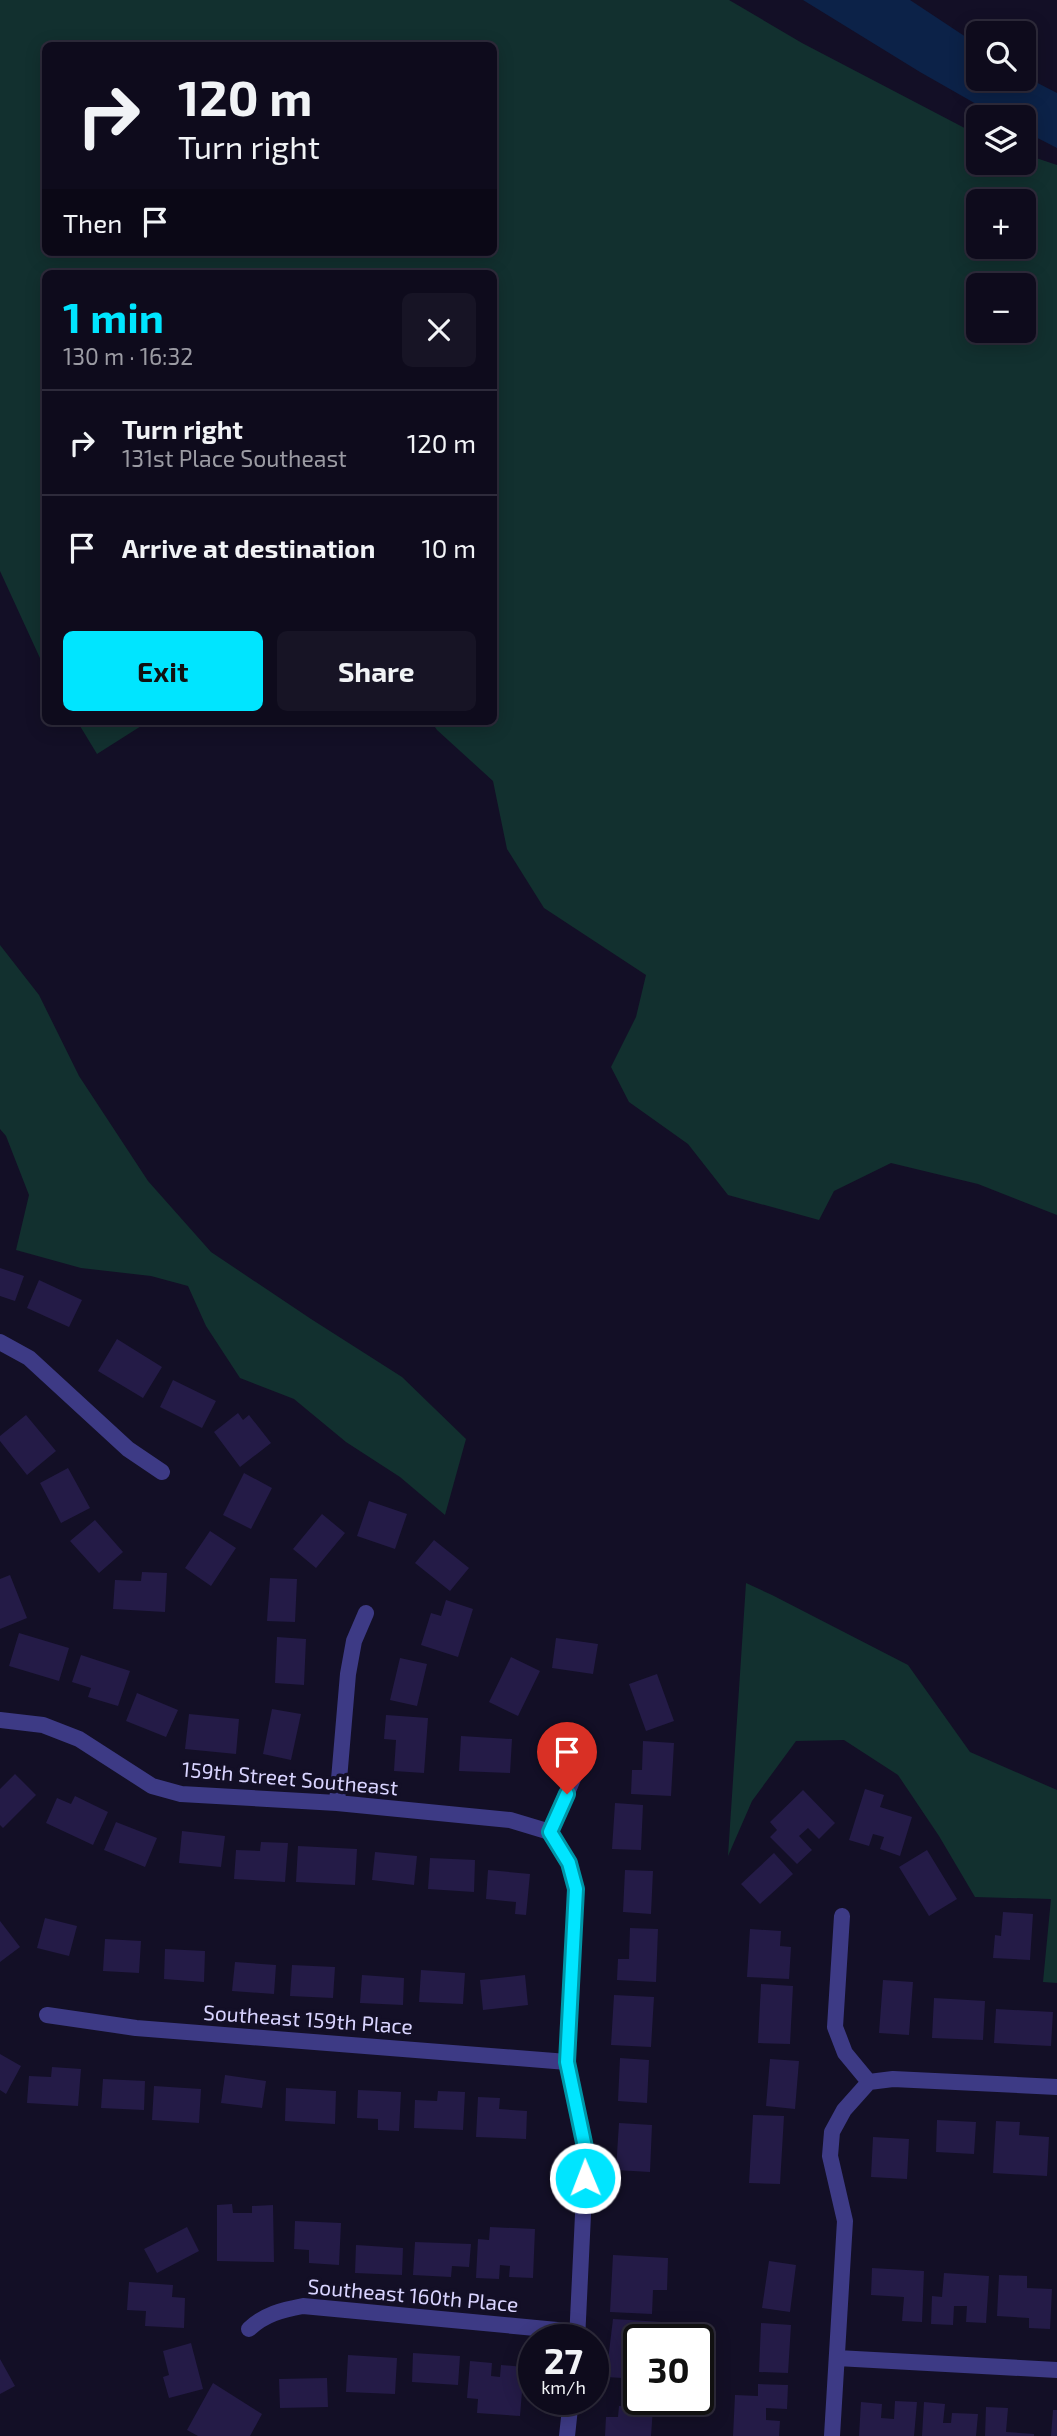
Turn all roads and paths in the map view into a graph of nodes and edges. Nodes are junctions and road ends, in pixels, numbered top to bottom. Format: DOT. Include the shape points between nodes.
graph roads {
  1 [pos="0,1342"];
  2 [pos="162,1472"];
  3 [pos="366,1613"];
  4 [pos="0,1720"];
  5 [pos="581,1744"];
  6 [pos="337,1803"];
  7 [pos="550,1832"];
  8 [pos="842,1916"];
  9 [pos="47,2015"];
  10 [pos="567,2062"];
  11 [pos="869,2082"];
  12 [pos="1057,2087"];
  13 [pos="579,2324"];
  14 [pos="249,2329"];
  15 [pos="518,2329"];
  16 [pos="837,2358"];
  17 [pos="1057,2370"];
  18 [pos="569,2415"];
  19 [pos="567,2436"];
  20 [pos="831,2436"];
  1 -- 2 [label="street" via="29,1358 128,1449"];
  3 -- 6 [label="street" via="354,1641 348,1674"];
  4 -- 6 [label="street, 159th Street Southeast" via="43,1725 79,1739 152,1786 181,1794"];
  5 -- 7 [label="street" via="575,1774"];
  6 -- 7 [label="street, 159th Street Southeast" via="510,1820"];
  7 -- 10 [label="street" via="569,1863 576,1889"];
  8 -- 11 [label="street" via="835,2027 845,2053"];
  9 -- 10 [label="street, Southeast 159th Place" via="136,2028"];
  10 -- 13 [label="street" via="586,2152"];
  11 -- 12 [label="street" via="893,2079"];
  11 -- 16 [label="street" via="832,2132 830,2156 845,2221"];
  14 -- 15 [label="street, Southeast 160th Place" via="261,2318 303,2306"];
  16 -- 17 [label="street"];
  16 -- 20 [label="street"];
  18 -- 19 [label="street"];
}
